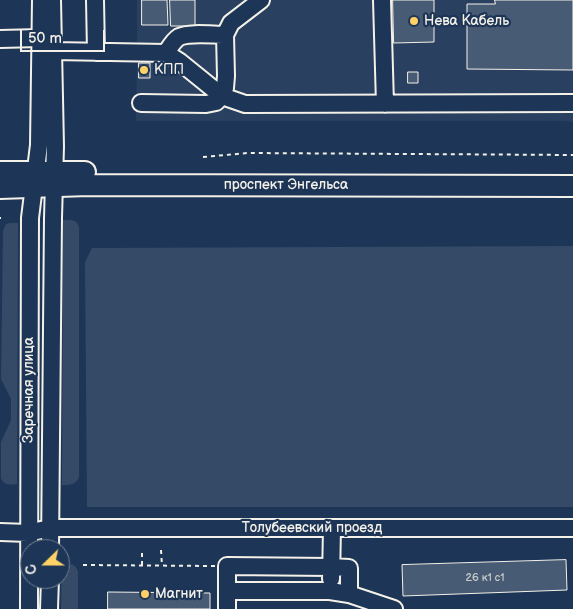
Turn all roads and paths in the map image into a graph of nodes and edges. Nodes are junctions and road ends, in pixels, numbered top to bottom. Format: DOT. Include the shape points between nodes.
graph roads {
  1 [pos="41,0"];
  2 [pos="52,0"];
  3 [pos="95,0"];
  4 [pos="261,0"];
  5 [pos="382,0"];
  6 [pos="225,35"];
  7 [pos="40,38"];
  8 [pos="0,39"];
  9 [pos="53,51"];
  10 [pos="96,52"];
  11 [pos="166,53"];
  12 [pos="222,96"];
  13 [pos="141,103"];
  14 [pos="573,103"];
  15 [pos="385,104"];
  16 [pos="573,155"];
  17 [pos="203,157"];
  18 [pos="0,172"];
  19 [pos="573,173"];
  20 [pos="44,179"];
  21 [pos="573,186"];
  22 [pos="0,188"];
  23 [pos="0,521"];
  24 [pos="28,527"];
  25 [pos="50,528"];
  26 [pos="332,528"];
  27 [pos="573,528"];
  28 [pos="0,532"];
  29 [pos="50,539"];
  30 [pos="142,550"];
  31 [pos="162,550"];
  32 [pos="83,565"];
  33 [pos="142,566"];
  34 [pos="162,566"];
  35 [pos="227,566"];
  36 [pos="331,567"];
  37 [pos="50,589"];
  38 [pos="227,591"];
  39 [pos="330,591"];
  40 [pos="349,594"];
  41 [pos="28,609"];
  42 [pos="50,609"];
  43 [pos="227,609"];
  44 [pos="394,609"];
  1 -- 7 [label="street"];
  2 -- 9 [label="street"];
  3 -- 10 [label="street"];
  4 -- 6 [label="street" via="231,23"];
  5 -- 15 [label="street"];
  6 -- 11 [label="street" via="188,35 171,44"];
  6 -- 12 [label="street" via="226,76"];
  7 -- 8 [label="street"];
  7 -- 20 [label="street" via="39,145"];
  9 -- 10 [label="street"];
  9 -- 20 [label="street" via="55,146"];
  10 -- 11 [label="street"];
  11 -- 12 [label="street"];
  12 -- 13 [label="street" via="216,102 206,104"];
  12 -- 15 [label="street" via="245,104"];
  14 -- 15 [label="street"];
  16 -- 17 [label="path" via="248,153"];
  18 -- 20 [label="main road, проспект Энгельса"];
  19 -- 20 [label="main road, проспект Энгельса"];
  20 -- 21 [label="main road, проспект Энгельса" via="88,185"];
  20 -- 22 [label="main road, проспект Энгельса"];
  20 -- 24 [label="street, Заречная улица" via="30,218"];
  20 -- 25 [label="street, Заречная улица"];
  23 -- 24 [label="street, Толубеевский проезд"];
  24 -- 25 [label="street, Толубеевский проезд"];
  24 -- 28 [label="street, Толубеевский проезд"];
  24 -- 41 [label="street, Заречная улица"];
  25 -- 26 [label="street, Толубеевский проезд"];
  25 -- 29 [label="street, Заречная улица"];
  26 -- 27 [label="street, Толубеевский проезд"];
  26 -- 36 [label="street"];
  30 -- 33 [label="path"];
  31 -- 34 [label="path"];
  32 -- 33 [label="path"];
  33 -- 34 [label="path"];
  34 -- 35 [label="path"];
  35 -- 36 [label="street"];
  35 -- 38 [label="street"];
  36 -- 39 [label="street"];
  36 -- 40 [label="street" via="349,568"];
  37 -- 42 [label="street"];
  38 -- 39 [label="street"];
  38 -- 43 [label="street"];
  39 -- 40 [label="street"];
  40 -- 44 [label="street"];
}
